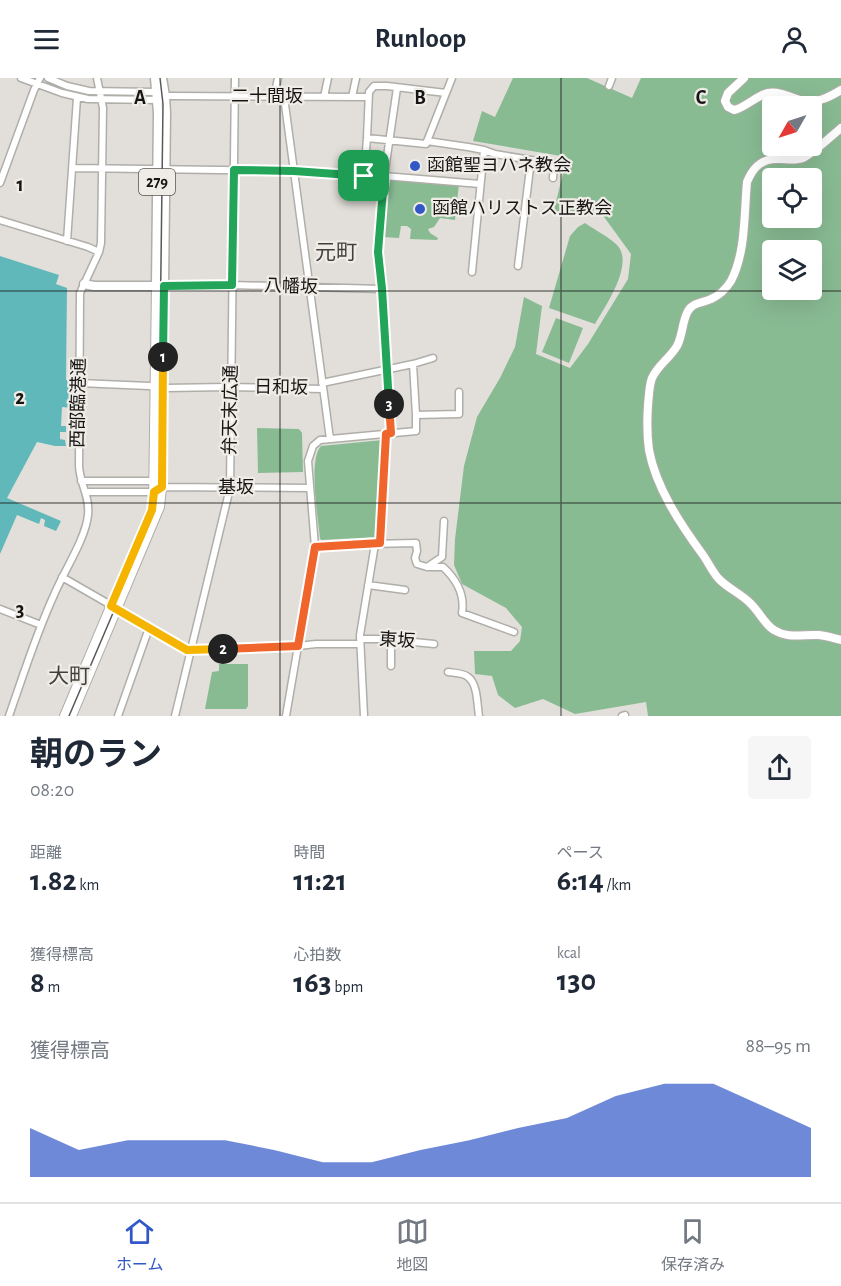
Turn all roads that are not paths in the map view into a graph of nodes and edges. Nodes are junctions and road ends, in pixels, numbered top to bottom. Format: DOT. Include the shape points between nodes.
graph roads {
  1 [pos="21,78"];
  2 [pos="48,78"];
  3 [pos="97,78"];
  4 [pos="155,78"];
  5 [pos="162,78"];
  6 [pos="235,78"];
  7 [pos="278,78"];
  8 [pos="328,78"];
  9 [pos="356,78"];
  10 [pos="452,78"];
  11 [pos="612,78"];
  12 [pos="744,78"];
  13 [pos="39,81"];
  14 [pos="609,86"];
  15 [pos="397,88"];
  16 [pos="841,90"];
  17 [pos="100,91"];
  18 [pos="446,93"];
  19 [pos="159,96"];
  20 [pos="234,97"];
  21 [pos="274,97"];
  22 [pos="284,97"];
  23 [pos="324,97"];
  24 [pos="352,97"];
  25 [pos="369,97"];
  26 [pos="77,98"];
  27 [pos="103,100"];
  28 [pos="841,128"];
  29 [pos="367,138"];
  30 [pos="389,141"];
  31 [pos="427,142"];
  32 [pos="484,150"];
  33 [pos="531,160"];
  34 [pos="72,168"];
  35 [pos="103,169"];
  36 [pos="161,169"];
  37 [pos="234,170"];
  38 [pos="294,171"];
  39 [pos="364,176"];
  40 [pos="384,176"];
  41 [pos="553,178"];
  42 [pos="0,183"];
  43 [pos="480,184"];
  44 [pos="0,220"];
  45 [pos="67,241"];
  46 [pos="99,252"];
  47 [pos="518,266"];
  48 [pos="472,272"];
  49 [pos="84,284"];
  50 [pos="232,285"];
  51 [pos="160,286"];
  52 [pos="309,288"];
  53 [pos="382,289"];
  54 [pos="433,358"];
  55 [pos="413,364"];
  56 [pos="387,369"];
  57 [pos="79,383"];
  58 [pos="323,386"];
  59 [pos="232,387"];
  60 [pos="161,388"];
  61 [pos="459,392"];
  62 [pos="416,415"];
  63 [pos="388,433"];
  64 [pos="330,439"];
  65 [pos="81,481"];
  66 [pos="154,482"];
  67 [pos="162,487"];
  68 [pos="230,488"];
  69 [pos="310,488"];
  70 [pos="85,492"];
  71 [pos="154,492"];
  72 [pos="444,521"];
  73 [pos="378,543"];
  74 [pos="315,547"];
  75 [pos="427,567"];
  76 [pos="62,577"];
  77 [pos="368,585"];
  78 [pos="405,590"];
  79 [pos="114,608"];
  80 [pos="0,609"];
  81 [pos="41,625"];
  82 [pos="149,628"];
  83 [pos="514,632"];
  84 [pos="391,640"];
  85 [pos="841,640"];
  86 [pos="360,642"];
  87 [pos="434,644"];
  88 [pos="298,646"];
  89 [pos="192,650"];
  90 [pos="391,666"];
  91 [pos="448,672"];
  92 [pos="9,716"];
  93 [pos="64,716"];
  94 [pos="72,716"];
  95 [pos="118,716"];
  96 [pos="175,716"];
  97 [pos="286,716"];
  98 [pos="364,716"];
  99 [pos="478,716"];
  1 -- 13 [label="street"];
  2 -- 17 [label="street" via="75,88"];
  3 -- 17 [label="street, 西部臨港通"];
  4 -- 19 [label="highway, 279"];
  5 -- 19 [label="highway, 279"];
  6 -- 20 [label="street, 弁天末広通"];
  7 -- 21 [label="street"];
  8 -- 23 [label="street"];
  9 -- 24 [label="street"];
  10 -- 18 [label="street"];
  11 -- 14 [label="street"];
  12 -- 16 [label="main road" via="725,101 734,110 771,93 813,102"];
  13 -- 26 [label="street"];
  13 -- 42 [label="street"];
  15 -- 18 [label="street"];
  15 -- 25 [label="street" via="374,86"];
  15 -- 30 [label="street"];
  17 -- 19 [label="street"];
  17 -- 27 [label="street, 西部臨港通"];
  18 -- 31 [label="street"];
  19 -- 20 [label="street, 二十間坂"];
  19 -- 27 [label="street"];
  19 -- 36 [label="highway, 279"];
  20 -- 21 [label="street, 二十間坂"];
  20 -- 37 [label="street, 弁天末広通"];
  21 -- 22 [label="street, 二十間坂"];
  22 -- 23 [label="street, 二十間坂"];
  22 -- 38 [label="street"];
  23 -- 24 [label="street, 二十間坂"];
  24 -- 25 [label="street, 二十間坂"];
  25 -- 29 [label="street"];
  26 -- 27 [label="street"];
  26 -- 34 [label="street"];
  27 -- 35 [label="street, 西部臨港通"];
  28 -- 85 [label="main road" via="804,157 766,160 751,172 734,273 725,290 687,311 677,345 651,381 648,432 649,451 668,500 724,584 749,602 775,630 786,635"];
  29 -- 30 [label="street"];
  29 -- 39 [label="street"];
  30 -- 31 [label="street"];
  30 -- 40 [label="street"];
  31 -- 32 [label="street"];
  32 -- 33 [label="street"];
  32 -- 43 [label="street"];
  33 -- 41 [label="street" via="554,163"];
  33 -- 47 [label="street"];
  34 -- 35 [label="street"];
  34 -- 45 [label="street"];
  35 -- 36 [label="street"];
  35 -- 46 [label="street, 西部臨港通"];
  36 -- 37 [label="street"];
  36 -- 51 [label="highway, 279"];
  37 -- 38 [label="street"];
  37 -- 50 [label="street, 弁天末広通"];
  38 -- 39 [label="street"];
  38 -- 52 [label="street"];
  39 -- 40 [label="street"];
  40 -- 43 [label="street"];
  40 -- 53 [label="street" via="378,252"];
  43 -- 48 [label="street"];
  44 -- 45 [label="street"];
  45 -- 46 [label="street"];
  46 -- 49 [label="street, 西部臨港通"];
  49 -- 51 [label="highway"];
  49 -- 57 [label="street, 西部臨港通" via="80,293"];
  50 -- 51 [label="street, 八幡坂"];
  50 -- 52 [label="street, 八幡坂"];
  50 -- 59 [label="street, 弁天末広通"];
  51 -- 60 [label="main road"];
  52 -- 53 [label="street, 八幡坂"];
  52 -- 58 [label="street"];
  53 -- 56 [label="street"];
  54 -- 55 [label="street, 日和坂"];
  55 -- 56 [label="street, 日和坂"];
  55 -- 62 [label="street"];
  56 -- 58 [label="street, 日和坂"];
  56 -- 63 [label="street"];
  57 -- 60 [label="street, 日和坂"];
  57 -- 65 [label="street, 西部臨港通"];
  58 -- 59 [label="street, 日和坂"];
  58 -- 64 [label="street"];
  59 -- 60 [label="street, 日和坂"];
  59 -- 68 [label="street, 弁天末広通"];
  60 -- 66 [label="main road"];
  60 -- 67 [label="main road"];
  61 -- 62 [label="street" via="459,414"];
  62 -- 63 [label="street" via="416,430"];
  63 -- 64 [label="street"];
  63 -- 73 [label="street"];
  64 -- 69 [label="street" via="316,442 310,453"];
  65 -- 66 [label="street"];
  65 -- 70 [label="street, 西部臨港通"];
  66 -- 67 [label="street"];
  66 -- 71 [label="main road"];
  67 -- 68 [label="street, 基坂"];
  67 -- 71 [label="street"];
  67 -- 79 [label="main road" via="159,511"];
  68 -- 69 [label="street, 基坂"];
  68 -- 89 [label="street, 弁天末広通"];
  69 -- 74 [label="street"];
  70 -- 71 [label="street"];
  70 -- 76 [label="street, 西部臨港通" via="88,518"];
  71 -- 79 [label="main road" via="152,510"];
  72 -- 75 [label="street" via="442,557"];
  73 -- 74 [label="street"];
  73 -- 75 [label="street" via="416,543 415,561"];
  73 -- 77 [label="street"];
  74 -- 88 [label="street"];
  75 -- 83 [label="street" via="443,567 452,576 461,594 462,613"];
  76 -- 79 [label="street, 東坂"];
  76 -- 81 [label="street, 西部臨港通"];
  77 -- 78 [label="street"];
  77 -- 86 [label="street"];
  79 -- 82 [label="street, 東坂"];
  79 -- 93 [label="main road"];
  79 -- 94 [label="main road"];
  80 -- 81 [label="street"];
  81 -- 92 [label="street, 西部臨港通"];
  82 -- 89 [label="street, 東坂"];
  82 -- 95 [label="street"];
  84 -- 86 [label="street, 東坂"];
  84 -- 87 [label="street, 東坂"];
  84 -- 90 [label="street"];
  86 -- 88 [label="street, 東坂"];
  86 -- 98 [label="street"];
  88 -- 89 [label="street, 東坂"];
  88 -- 97 [label="street"];
  89 -- 96 [label="street, 弁天末広通"];
  91 -- 99 [label="street" via="471,679"];
}
